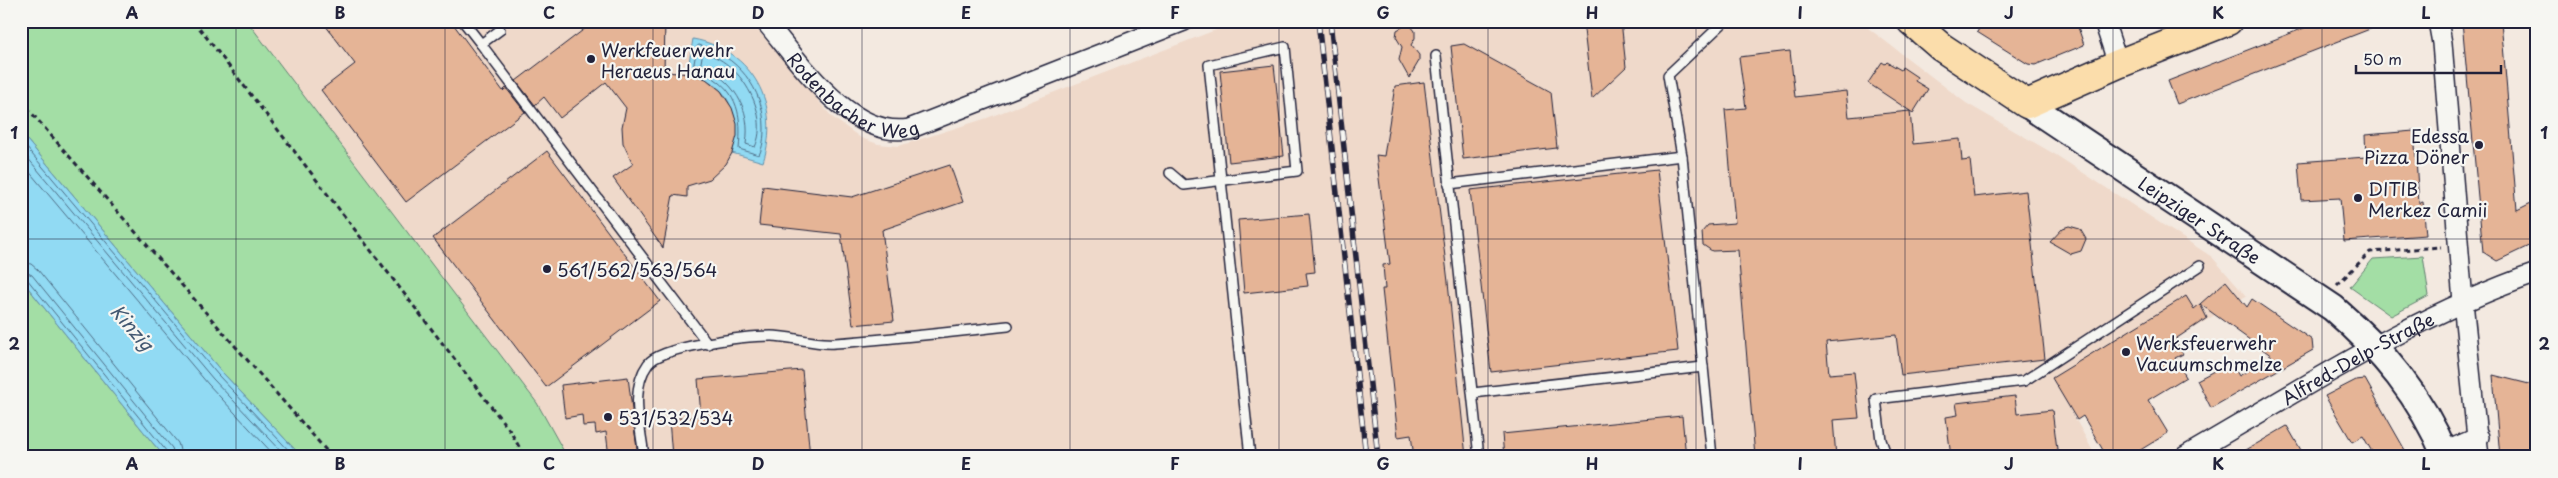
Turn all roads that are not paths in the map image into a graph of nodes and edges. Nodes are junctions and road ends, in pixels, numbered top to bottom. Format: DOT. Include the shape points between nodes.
graph roads {
  1 [pos="463,21"];
  2 [pos="765,21"];
  3 [pos="1184,21"];
  4 [pos="1725,21"];
  5 [pos="1911,21"];
  6 [pos="2104,21"];
  7 [pos="2228,21"];
  8 [pos="2438,21"];
  9 [pos="500,30"];
  10 [pos="481,44"];
  11 [pos="1436,56"];
  12 [pos="2118,64"];
  13 [pos="2027,104"];
  14 [pos="1682,156"];
  15 [pos="1170,173"];
  16 [pos="1222,180"];
  17 [pos="1449,184"];
  18 [pos="2200,266"];
  19 [pos="2537,273"];
  20 [pos="2463,302"];
  21 [pos="1008,326"];
  22 [pos="708,344"];
  23 [pos="2376,347"];
  24 [pos="1703,367"];
  25 [pos="1473,393"];
  26 [pos="2479,437"];
  27 [pos="2445,454"];
  28 [pos="644,457"];
  29 [pos="1250,457"];
  30 [pos="1480,457"];
  31 [pos="1712,457"];
  32 [pos="1887,457"];
  33 [pos="2184,457"];
  34 [pos="2479,457"];
  1 -- 10 [label="lane"];
  2 -- 3 [label="street, Rodenbacher Weg" via="824,89 847,110 883,130 909,129"];
  4 -- 14 [label="lane" via="1668,75"];
  5 -- 13 [label="main road, Leipziger Straße" via="1941,47"];
  6 -- 12 [label="street"];
  7 -- 12 [label="main road"];
  8 -- 20 [label="street"];
  9 -- 10 [label="lane"];
  10 -- 22 [label="lane"];
  11 -- 17 [label="lane"];
  12 -- 13 [label="main road"];
  13 -- 23 [label="main road, Leipziger Straße" via="2325,302"];
  14 -- 17 [label="lane"];
  14 -- 24 [label="lane"];
  15 -- 16 [label="lane" via="1184,185"];
  16 -- 16 [label="lane" via="1297,171 1285,47 1209,65"];
  16 -- 29 [label="lane"];
  17 -- 25 [label="lane"];
  18 -- 32 [label="lane" via="2024,381 1876,399 1881,440"];
  19 -- 20 [label="street, Alfred-Delp-Straße" via="2486,290"];
  20 -- 23 [label="street, Alfred-Delp-Straße"];
  20 -- 26 [label="street"];
  21 -- 22 [label="lane" via="832,343 771,336"];
  22 -- 28 [label="lane" via="682,347 648,363 640,380 638,405"];
  23 -- 27 [label="main road, Leipziger Straße" via="2413,392"];
  23 -- 33 [label="street, Alfred-Delp-Straße"];
  24 -- 25 [label="lane"];
  24 -- 31 [label="lane"];
  25 -- 30 [label="lane"];
  26 -- 27 [label="street"];
  26 -- 34 [label="street"];
}
